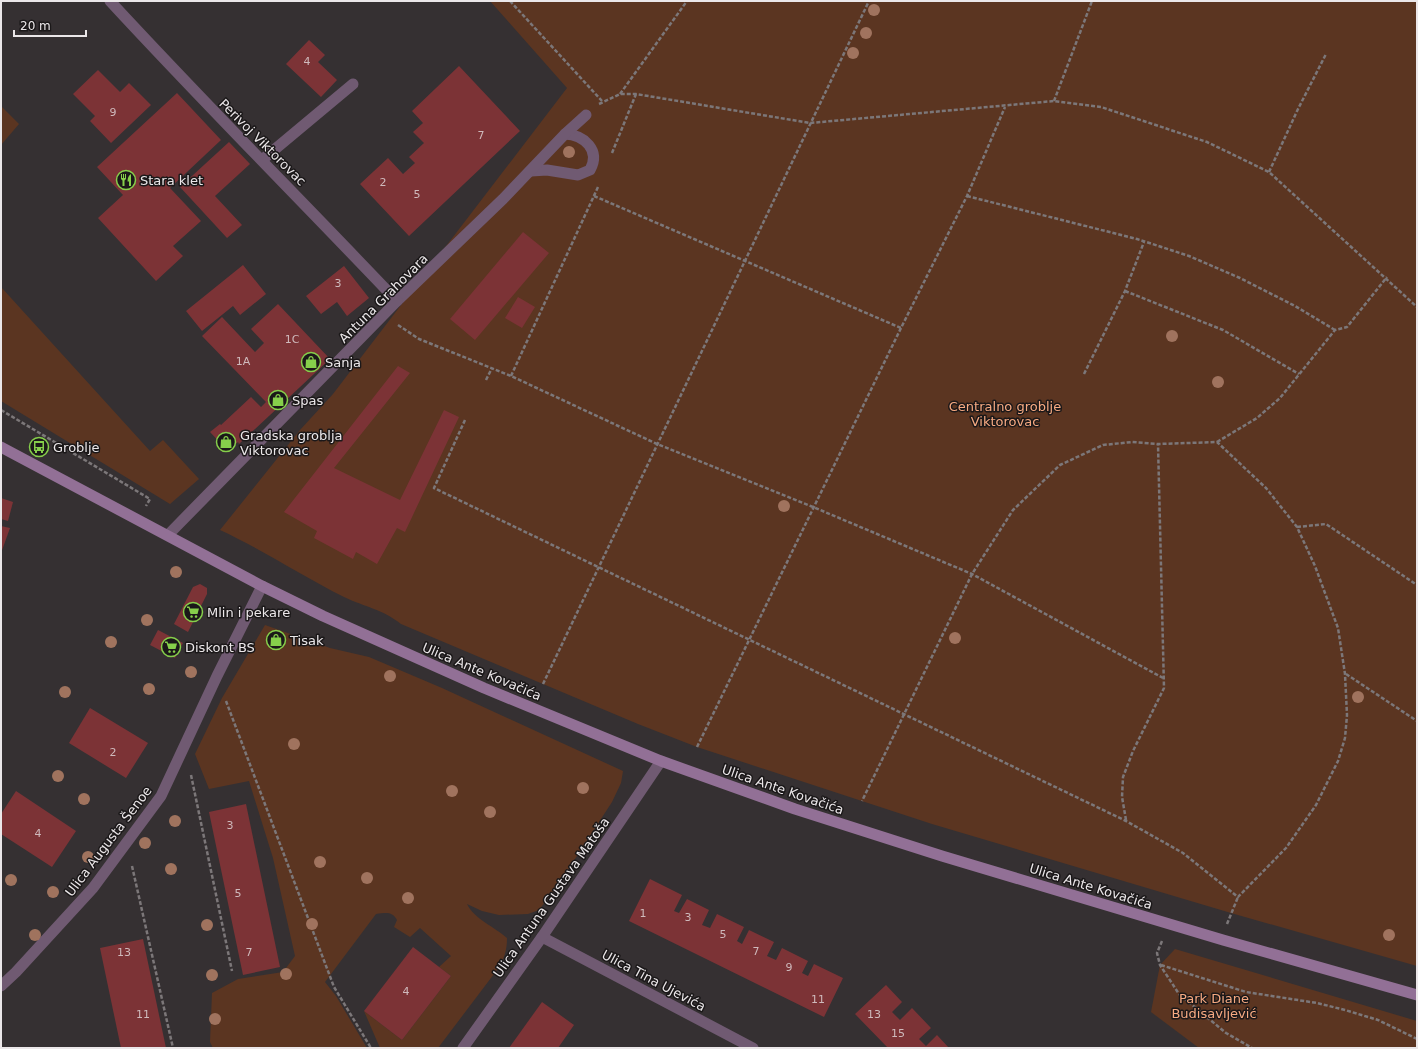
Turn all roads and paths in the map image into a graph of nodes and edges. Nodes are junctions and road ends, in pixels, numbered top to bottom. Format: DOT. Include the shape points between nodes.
graph roads {
  1 [pos="110,1"];
  2 [pos="510,1"];
  3 [pos="687,1"];
  4 [pos="869,1"];
  5 [pos="1092,1"];
  6 [pos="1326,54"];
  7 [pos="353,84"];
  8 [pos="620,94"];
  9 [pos="636,94"];
  10 [pos="602,101"];
  11 [pos="1054,101"];
  12 [pos="1005,107"];
  13 [pos="586,115"];
  14 [pos="810,123"];
  15 [pos="565,134"];
  16 [pos="609,159"];
  17 [pos="262,160"];
  18 [pos="531,171"];
  19 [pos="1270,172"];
  20 [pos="600,181"];
  21 [pos="594,196"];
  22 [pos="967,196"];
  23 [pos="1144,242"];
  24 [pos="745,261"];
  25 [pos="1387,277"];
  26 [pos="1125,291"];
  27 [pos="397,301"];
  28 [pos="1417,307"];
  29 [pos="384,316"];
  30 [pos="901,328"];
  31 [pos="1335,330"];
  32 [pos="492,368"];
  33 [pos="1084,374"];
  34 [pos="1299,374"];
  35 [pos="511,376"];
  36 [pos="486,380"];
  37 [pos="1,410"];
  38 [pos="465,420"];
  39 [pos="1217,442"];
  40 [pos="657,444"];
  41 [pos="1158,444"];
  42 [pos="1,447"];
  43 [pos="814,507"];
  44 [pos="138,519"];
  45 [pos="1297,527"];
  46 [pos="168,535"];
  47 [pos="598,567"];
  48 [pos="972,574"];
  49 [pos="1417,585"];
  50 [pos="262,586"];
  51 [pos="751,640"];
  52 [pos="1346,674"];
  53 [pos="217,676"];
  54 [pos="1163,678"];
  55 [pos="543,684"];
  56 [pos="905,713"];
  57 [pos="1417,721"];
  58 [pos="185,745"];
  59 [pos="698,747"];
  60 [pos="661,761"];
  61 [pos="862,800"];
  62 [pos="1126,820"];
  63 [pos="127,842"];
  64 [pos="542,936"];
  65 [pos="232,970"];
  66 [pos="1,986"];
  67 [pos="1417,995"];
  68 [pos="1417,1039"];
  69 [pos="173,1048"];
  70 [pos="371,1048"];
  71 [pos="463,1048"];
  72 [pos="753,1048"];
  73 [pos="1252,1048"];
  1 -- 17 [label="street, Perivoj Viktorovac" via="187,85"];
  2 -- 10 [label="path"];
  3 -- 8 [label="path"];
  4 -- 14 [label="path"];
  5 -- 11 [label="path"];
  6 -- 19 [label="path"];
  7 -- 17 [label="street"];
  8 -- 9 [label="path"];
  8 -- 10 [label="path"];
  9 -- 14 [label="path"];
  9 -- 16 [label="path"];
  10 -- 13 [label="path"];
  11 -- 12 [label="path"];
  11 -- 19 [label="path" via="1101,107 1207,142"];
  12 -- 14 [label="path"];
  12 -- 22 [label="path"];
  13 -- 15 [label="street, Antuna Grahovara"];
  14 -- 24 [label="path"];
  15 -- 18 [label="street, Antuna Grahovara"];
  15 -- 18 [label="street" via="579,136 590,144 594,157 590,170 578,175 547,170"];
  17 -- 27 [label="street, Perivoj Viktorovac"];
  18 -- 27 [label="street, Antuna Grahovara"];
  19 -- 25 [label="path"];
  20 -- 21 [label="path"];
  21 -- 24 [label="path"];
  21 -- 35 [label="path"];
  22 -- 23 [label="path"];
  22 -- 30 [label="path"];
  23 -- 26 [label="path"];
  23 -- 31 [label="path" via="1189,256 1240,278"];
  24 -- 30 [label="path"];
  24 -- 40 [label="path"];
  25 -- 28 [label="path"];
  25 -- 31 [label="path" via="1347,327"];
  26 -- 33 [label="path"];
  26 -- 34 [label="path" via="1223,330"];
  27 -- 29 [label="street, Antuna Grahovara"];
  29 -- 32 [label="path" via="419,339"];
  29 -- 46 [label="street, Antuna Grahovara"];
  30 -- 43 [label="path"];
  31 -- 34 [label="path"];
  32 -- 35 [label="path"];
  32 -- 36 [label="path"];
  34 -- 39 [label="path" via="1280,398 1256,418"];
  35 -- 40 [label="path"];
  37 -- 44 [label="path" via="150,499"];
  38 -- 47 [label="path" via="434,488"];
  39 -- 41 [label="path"];
  39 -- 45 [label="path" via="1266,488"];
  40 -- 43 [label="path"];
  40 -- 47 [label="path"];
  41 -- 48 [label="path" via="1132,442 1103,445 1060,465 1013,510"];
  41 -- 54 [label="path"];
  42 -- 44 [label="main road, Ulica Ante Kovačića"];
  43 -- 48 [label="path"];
  43 -- 51 [label="path"];
  44 -- 46 [label="main road, Ulica Ante Kovačića"];
  45 -- 49 [label="path" via="1326,524"];
  45 -- 52 [label="path" via="1315,566 1338,628"];
  46 -- 50 [label="main road, Ulica Ante Kovačića"];
  47 -- 51 [label="path"];
  47 -- 55 [label="path"];
  48 -- 54 [label="path"];
  48 -- 56 [label="path"];
  50 -- 53 [label="street, Ulica Augusta Šenoe"];
  50 -- 60 [label="main road, Ulica Ante Kovačića" via="484,688"];
  51 -- 56 [label="path"];
  51 -- 59 [label="path"];
  52 -- 57 [label="path"];
  52 -- 62 [label="path" via="1345,738 1338,760 1316,805 1286,848 1238,896 1183,853"];
  53 -- 58 [label="street, Ulica Augusta Šenoe"];
  53 -- 70 [label="path" via="334,987"];
  54 -- 62 [label="path" via="1164,688 1123,777 1122,797"];
  56 -- 61 [label="path"];
  56 -- 62 [label="path"];
  58 -- 63 [label="street, Ulica Augusta Šenoe" via="161,796"];
  58 -- 65 [label="path"];
  60 -- 64 [label="street, Ulica Antuna Gustava Matoša"];
  60 -- 67 [label="main road, Ulica Ante Kovačića" via="942,856 1215,938"];
  63 -- 66 [label="street, Ulica Augusta Šenoe" via="93,888"];
  63 -- 69 [label="path"];
  64 -- 71 [label="street, Ulica Antuna Gustava Matoša"];
  64 -- 72 [label="street, Ulica Tina Ujevića"];
  68 -- 73 [label="path" via="1378,1020 1345,1010 1246,992 1160,965 1179,994 1226,1032"];
}
